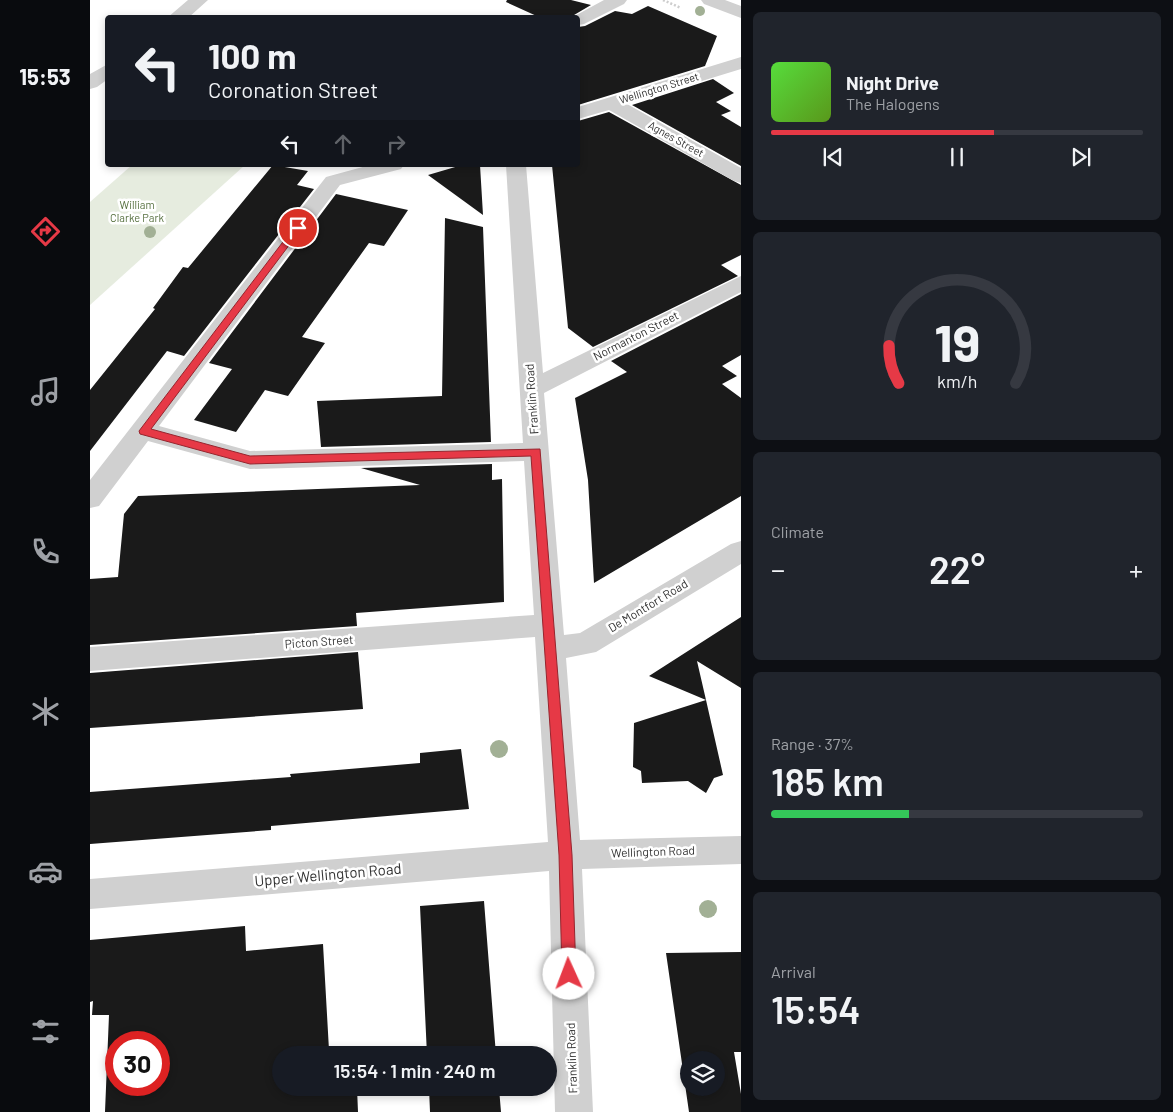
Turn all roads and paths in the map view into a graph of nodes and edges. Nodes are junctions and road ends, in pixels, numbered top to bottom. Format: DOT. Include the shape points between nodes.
graph roads {
  1 [pos="199,0"];
  2 [pos="618,0"];
  3 [pos="710,0"];
  4 [pos="740,13"];
  5 [pos="180,15"];
  6 [pos="580,19"];
  7 [pos="740,64"];
  8 [pos="611,103"];
  9 [pos="580,112"];
  10 [pos="387,167"];
  11 [pos="516,167"];
  12 [pos="740,177"];
  13 [pos="740,283"];
  14 [pos="532,389"];
  15 [pos="144,431"];
  16 [pos="536,452"];
  17 [pos="90,499"];
  18 [pos="740,551"];
  19 [pos="549,636"];
  20 [pos="90,658"];
  21 [pos="740,850"];
  22 [pos="565,855"];
  23 [pos="90,894"];
  24 [pos="574,1112"];
  1 -- 5 [label="street"];
  2 -- 6 [label="street"];
  3 -- 4 [label="street"];
  7 -- 8 [label="street, Wellington Street"];
  8 -- 9 [label="street, Wellington Street"];
  8 -- 12 [label="street, Agnes Street"];
  10 -- 15 [label="street" via="333,182"];
  11 -- 14 [label="street, Franklin Road"];
  13 -- 14 [label="street, Normanton Street"];
  14 -- 16 [label="street, Franklin Road"];
  15 -- 16 [label="street" via="250,460"];
  15 -- 17 [label="street"];
  16 -- 19 [label="street, Franklin Road"];
  18 -- 19 [label="street, De Montfort Road" via="586,644"];
  19 -- 20 [label="street, Picton Street"];
  19 -- 22 [label="street, Franklin Road"];
  21 -- 22 [label="street, Wellington Road"];
  22 -- 23 [label="street, Upper Wellington Road"];
  22 -- 24 [label="street, Franklin Road"];
}
